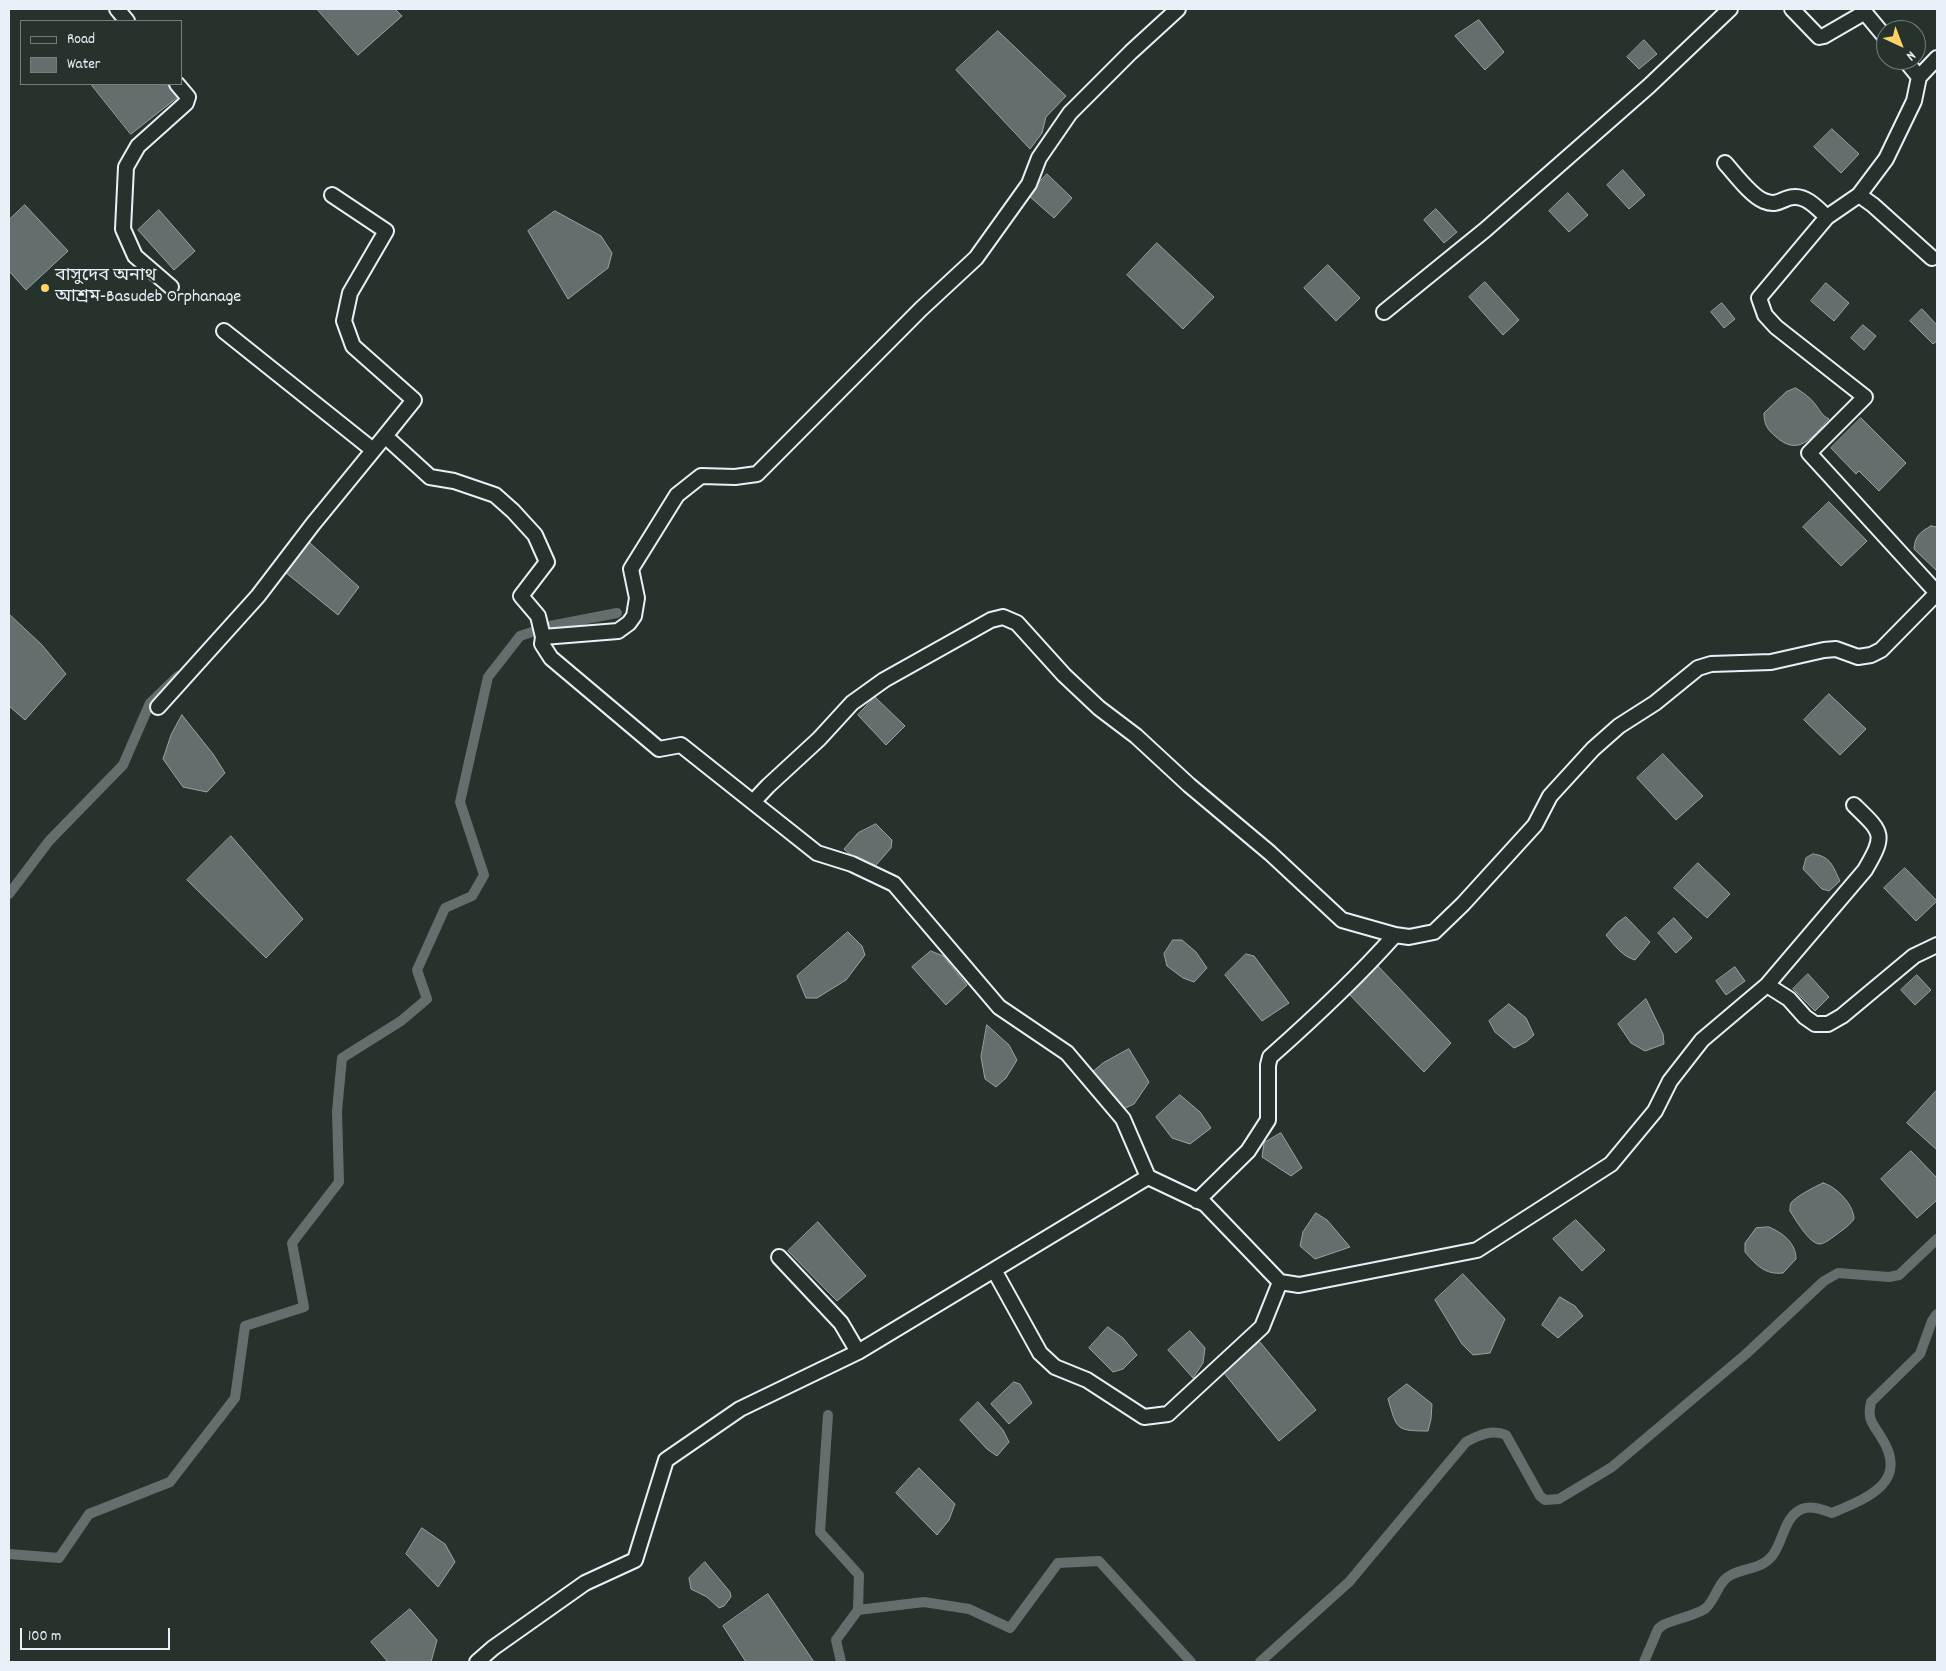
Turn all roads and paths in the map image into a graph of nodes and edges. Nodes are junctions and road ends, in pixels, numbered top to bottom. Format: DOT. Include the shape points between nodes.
graph roads {
  1 [pos="117,9"];
  2 [pos="1178,9"];
  3 [pos="1730,9"];
  4 [pos="1792,9"];
  5 [pos="126,20"];
  6 [pos="1876,26"];
  7 [pos="1937,58"];
  8 [pos="1914,70"];
  9 [pos="1920,77"];
  10 [pos="178,85"];
  11 [pos="1724,163"];
  12 [pos="332,195"];
  13 [pos="1859,195"];
  14 [pos="1827,217"];
  15 [pos="1932,258"];
  16 [pos="171,287"];
  17 [pos="1384,312"];
  18 [pos="224,331"];
  19 [pos="385,436"];
  20 [pos="374,450"];
  21 [pos="543,637"];
  22 [pos="158,707"];
  23 [pos="753,802"];
  24 [pos="1854,805"];
  25 [pos="1395,936"];
  26 [pos="1937,945"];
  27 [pos="1767,985"];
  28 [pos="1148,1177"];
  29 [pos="1198,1201"];
  30 [pos="779,1257"];
  31 [pos="994,1270"];
  32 [pos="1280,1282"];
  33 [pos="858,1352"];
  34 [pos="477,1662"];
  1 -- 5 [label="street"];
  2 -- 21 [label="street" via="1070,113 1038,158 1029,184 976,258 757,474 701,476 677,495 631,569 636,598 634,616 629,623 618,631"];
  3 -- 17 [label="street" via="1676,62 1485,230"];
  4 -- 6 [label="street" via="1819,37 1862,14 1866,14"];
  7 -- 9 [label="street"];
  8 -- 9 [label="street"];
  9 -- 13 [label="street" via="1914,101 1886,159"];
  10 -- 16 [label="street" via="188,97 186,103 138,146 126,167 123,229 135,256"];
  11 -- 14 [label="street" via="1763,201 1774,204 1794,196 1809,201"];
  12 -- 19 [label="street" via="386,232 350,293 344,321 353,346 414,400"];
  13 -- 14 [label="street"];
  13 -- 15 [label="street"];
  14 -- 25 [label="street" via="1759,298 1765,315 1776,327 1865,397 1808,453 1937,593 1881,650 1871,655 1858,657 1836,649 1772,662 1711,664 1698,668 1656,703 1618,726 1593,749 1550,796 1535,826 1434,932"];
  18 -- 20 [label="street"];
  19 -- 20 [label="street"];
  19 -- 21 [label="street" via="430,477 454,481 495,496 535,535 547,562 521,596 538,616"];
  20 -- 22 [label="street" via="258,596"];
  21 -- 23 [label="street" via="542,644 551,658 659,749 681,745"];
  23 -- 25 [label="street" via="852,703 884,680 991,620 1003,617 1017,623 1064,675 1100,708 1270,853 1338,917"];
  23 -- 28 [label="street" via="817,853 852,864 894,884 999,1007 1067,1053 1123,1119"];
  24 -- 27 [label="street" via="1880,835 1877,848 1865,870"];
  25 -- 29 [label="street" via="1318,1015 1270,1057 1268,1120 1248,1151"];
  26 -- 27 [label="street" via="1914,956 1828,1024 1815,1024 1789,999"];
  27 -- 32 [label="street" via="1702,1040 1670,1081 1655,1111 1610,1164 1477,1250 1300,1286"];
  28 -- 29 [label="street"];
  28 -- 31 [label="street"];
  29 -- 32 [label="street" via="1205,1204"];
  30 -- 33 [label="street" via="840,1323"];
  31 -- 32 [label="street" via="1040,1353 1055,1368 1087,1380 1144,1417 1168,1414 1262,1327"];
  31 -- 33 [label="street"];
  33 -- 34 [label="street" via="740,1409 666,1460 635,1560 586,1583"];
}
